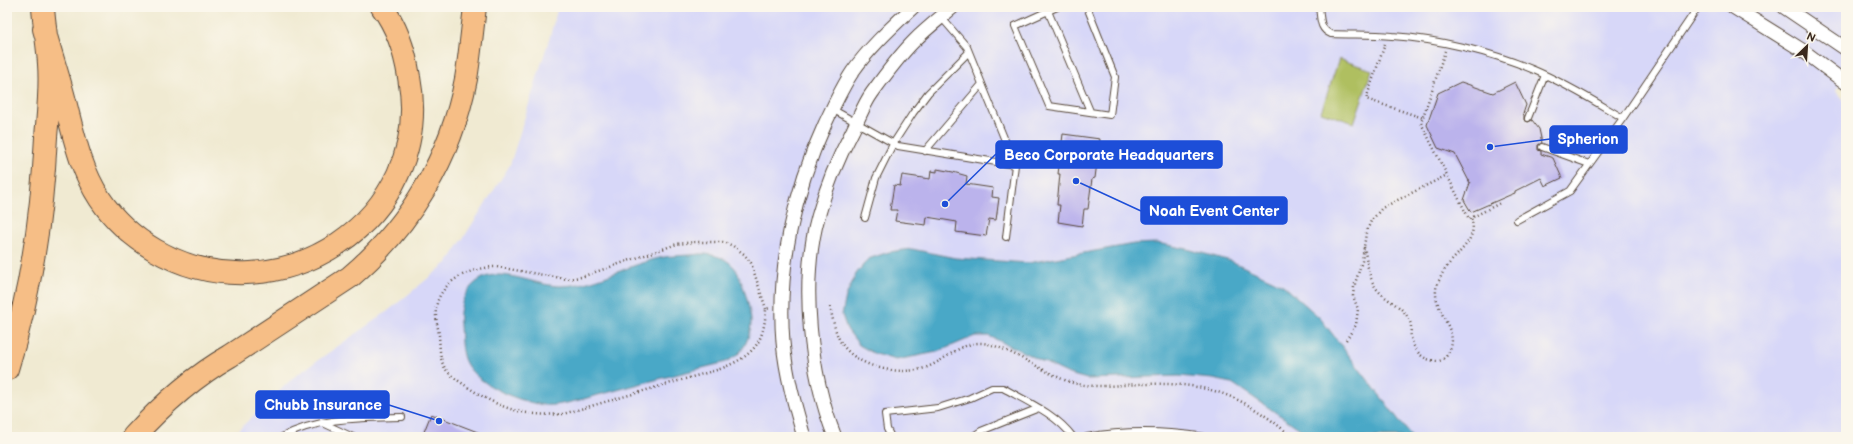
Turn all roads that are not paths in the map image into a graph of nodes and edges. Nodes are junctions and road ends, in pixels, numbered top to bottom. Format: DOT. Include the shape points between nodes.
graph roads {
  1 [pos="43,7"];
  2 [pos="382,7"];
  3 [pos="476,7"];
  4 [pos="913,7"];
  5 [pos="953,7"];
  6 [pos="1057,7"];
  7 [pos="1087,7"];
  8 [pos="1319,7"];
  9 [pos="1698,7"];
  10 [pos="1733,7"];
  11 [pos="1784,7"];
  12 [pos="1048,11"];
  13 [pos="941,17"];
  14 [pos="44,29"];
  15 [pos="1846,49"];
  16 [pos="969,52"];
  17 [pos="1545,75"];
  18 [pos="1846,83"];
  19 [pos="982,84"];
  20 [pos="832,110"];
  21 [pos="1090,111"];
  22 [pos="1528,118"];
  23 [pos="1623,118"];
  24 [pos="856,123"];
  25 [pos="893,144"];
  26 [pos="1542,147"];
  27 [pos="925,151"];
  28 [pos="1589,164"];
  29 [pos="1015,165"];
  30 [pos="865,218"];
  31 [pos="1517,220"];
  32 [pos="38,234"];
  33 [pos="1006,237"];
  34 [pos="7,343"];
  35 [pos="7,369"];
  36 [pos="1039,408"];
  37 [pos="402,417"];
  38 [pos="323,422"];
  39 [pos="133,437"];
  40 [pos="282,437"];
  41 [pos="353,437"];
  42 [pos="804,437"];
  43 [pos="835,437"];
  44 [pos="891,437"];
  45 [pos="972,437"];
  46 [pos="1074,437"];
  47 [pos="1087,437"];
  48 [pos="1205,437"];
  1 -- 14 [label="highway"];
  2 -- 14 [label="highway" via="394,27 406,58 412,95 409,139 397,174 382,202 343,240 326,252 306,261 260,273 215,272 185,264 142,242 113,216 90,183 80,157"];
  3 -- 39 [label="highway" via="466,80 447,144 428,183 394,233 350,277 211,366 175,394"];
  4 -- 20 [label="street" via="882,37 852,72"];
  5 -- 13 [label="street"];
  6 -- 12 [label="lane"];
  7 -- 21 [label="lane" via="1115,78 1110,114"];
  8 -- 17 [label="lane" via="1324,31 1331,34 1388,36 1448,44 1493,56"];
  9 -- 23 [label="lane"];
  10 -- 18 [label="street" via="1802,50"];
  11 -- 15 [label="street"];
  12 -- 21 [label="lane"];
  12 -- 21 [label="lane" via="1015,26 1049,106"];
  13 -- 16 [label="lane"];
  13 -- 24 [label="street" via="914,41 876,88"];
  14 -- 32 [label="highway" via="49,83 44,184"];
  16 -- 19 [label="lane"];
  16 -- 25 [label="lane" via="928,93"];
  17 -- 22 [label="lane"];
  17 -- 23 [label="lane"];
  19 -- 27 [label="lane"];
  19 -- 29 [label="lane"];
  20 -- 24 [label="lane"];
  20 -- 42 [label="street" via="804,176 789,239 782,308 783,343 788,374"];
  23 -- 28 [label="lane"];
  24 -- 25 [label="lane"];
  24 -- 43 [label="street" via="831,176 817,218 810,259 809,301 817,382"];
  25 -- 27 [label="lane"];
  25 -- 30 [label="lane" via="876,178"];
  26 -- 28 [label="lane"];
  27 -- 29 [label="lane"];
  28 -- 31 [label="lane" via="1570,191"];
  29 -- 33 [label="lane"];
  32 -- 34 [label="highway"];
  32 -- 35 [label="highway" via="26,302"];
  36 -- 44 [label="lane" via="1003,388 992,388 938,408 885,414"];
  36 -- 45 [label="lane"];
  36 -- 46 [label="lane" via="1062,424"];
  37 -- 38 [label="lane" via="350,418"];
  38 -- 40 [label="lane" via="299,428"];
  38 -- 41 [label="lane"];
  47 -- 48 [label="lane" via="1104,434 1174,433"];
}
